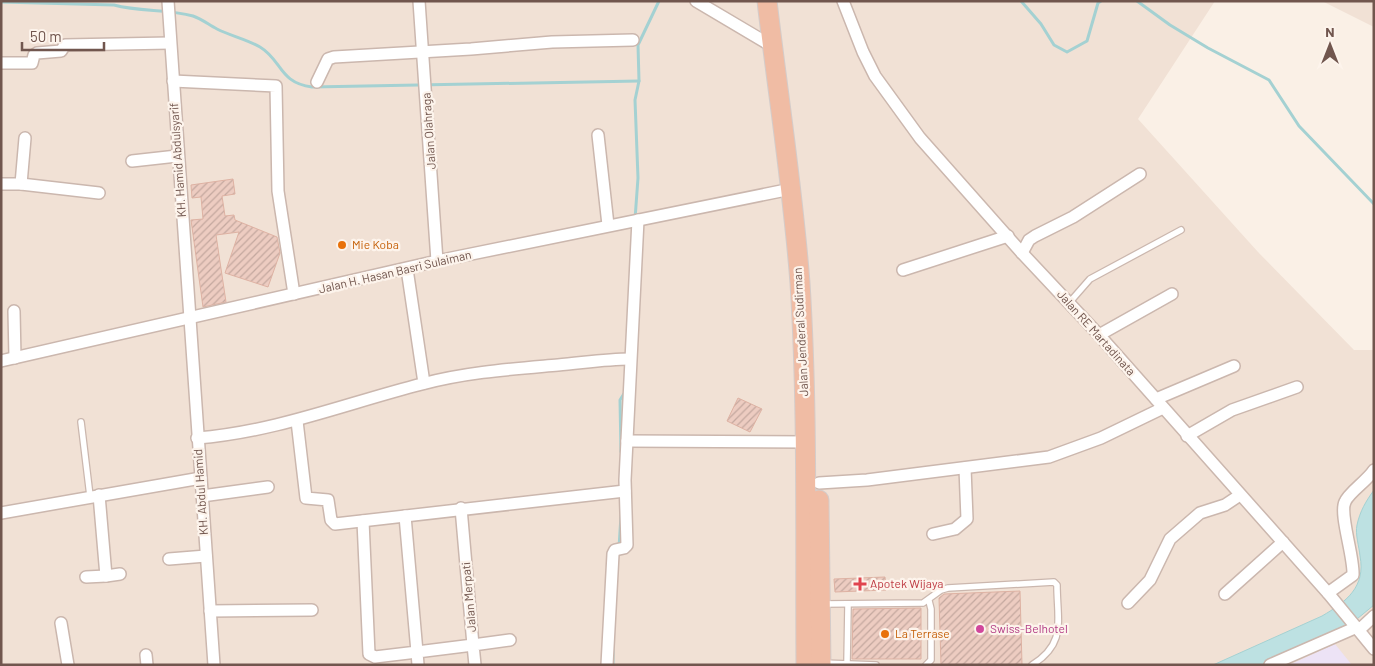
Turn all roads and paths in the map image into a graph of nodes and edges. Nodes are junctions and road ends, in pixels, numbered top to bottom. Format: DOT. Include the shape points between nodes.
graph roads {
  1 [pos="419,1"];
  2 [pos="696,1"];
  3 [pos="767,1"];
  4 [pos="779,1"];
  5 [pos="843,1"];
  6 [pos="168,5"];
  7 [pos="632,40"];
  8 [pos="170,43"];
  9 [pos="772,46"];
  10 [pos="424,52"];
  11 [pos="1,63"];
  12 [pos="173,81"];
  13 [pos="317,82"];
  14 [pos="598,135"];
  15 [pos="25,138"];
  16 [pos="177,156"];
  17 [pos="132,160"];
  18 [pos="1140,174"];
  19 [pos="1,184"];
  20 [pos="21,184"];
  21 [pos="791,189"];
  22 [pos="99,194"];
  23 [pos="635,221"];
  24 [pos="608,225"];
  25 [pos="1181,230"];
  26 [pos="1008,236"];
  27 [pos="1022,253"];
  28 [pos="438,261"];
  29 [pos="407,269"];
  30 [pos="903,270"];
  31 [pos="294,294"];
  32 [pos="1172,294"];
  33 [pos="1069,303"];
  34 [pos="14,311"];
  35 [pos="188,319"];
  36 [pos="1099,335"];
  37 [pos="15,358"];
  38 [pos="626,359"];
  39 [pos="1,361"];
  40 [pos="1234,366"];
  41 [pos="424,383"];
  42 [pos="1296,387"];
  43 [pos="1159,404"];
  44 [pos="297,421"];
  45 [pos="80,422"];
  46 [pos="1187,436"];
  47 [pos="197,438"];
  48 [pos="627,441"];
  49 [pos="806,442"];
  50 [pos="965,468"];
  51 [pos="1374,470"];
  52 [pos="201,478"];
  53 [pos="819,483"];
  54 [pos="268,487"];
  55 [pos="621,491"];
  56 [pos="1240,495"];
  57 [pos="95,496"];
  58 [pos="202,496"];
  59 [pos="461,508"];
  60 [pos="1,513"];
  61 [pos="405,516"];
  62 [pos="363,521"];
  63 [pos="933,534"];
  64 [pos="1283,542"];
  65 [pos="206,556"];
  66 [pos="169,559"];
  67 [pos="120,574"];
  68 [pos="106,576"];
  69 [pos="86,577"];
  70 [pos="1328,593"];
  71 [pos="1225,594"];
  72 [pos="928,601"];
  73 [pos="1128,603"];
  74 [pos="813,604"];
  75 [pos="848,605"];
  76 [pos="312,610"];
  77 [pos="210,611"];
  78 [pos="1374,616"];
  79 [pos="61,623"];
  80 [pos="1357,628"];
  81 [pos="510,640"];
  82 [pos="473,645"];
  83 [pos="1374,649"];
  84 [pos="417,652"];
  85 [pos="847,663"];
  86 [pos="816,664"];
  87 [pos="68,665"];
  88 [pos="214,665"];
  89 [pos="418,665"];
  90 [pos="475,665"];
  91 [pos="607,665"];
  92 [pos="876,665"];
  93 [pos="926,665"];
  94 [pos="1032,665"];
  95 [pos="1270,665"];
  1 -- 10 [label="street, Jalan Olahraga"];
  2 -- 9 [label="street"];
  3 -- 9 [label="highway, Jalan Jenderal Sudirman"];
  4 -- 53 [label="highway, Jalan Jenderal Sudirman" via="811,275"];
  5 -- 26 [label="street, Jalan RE Martadinata" via="875,76 899,111"];
  6 -- 8 [label="street, KH. Hamid Abdulsyarif"];
  7 -- 10 [label="street" via="552,42"];
  8 -- 11 [label="street" via="65,45 61,51 37,53 32,64"];
  8 -- 12 [label="street, KH. Hamid Abdulsyarif"];
  9 -- 21 [label="highway, Jalan Jenderal Sudirman"];
  10 -- 13 [label="street" via="331,58"];
  10 -- 28 [label="street, Jalan Olahraga"];
  12 -- 16 [label="street, KH. Hamid Abdulsyarif"];
  12 -- 31 [label="street" via="276,86 278,192"];
  14 -- 24 [label="street"];
  15 -- 20 [label="street"];
  16 -- 17 [label="street"];
  16 -- 35 [label="street, KH. Hamid Abdulsyarif"];
  18 -- 27 [label="street" via="1068,220 1034,236"];
  19 -- 20 [label="street"];
  20 -- 22 [label="street"];
  21 -- 23 [label="street, Jalan H. Hasan Basri Sulaiman"];
  21 -- 49 [label="highway, Jalan Jenderal Sudirman" via="800,284"];
  23 -- 24 [label="street, Jalan H. Hasan Basri Sulaiman"];
  23 -- 38 [label="street"];
  24 -- 28 [label="street, Jalan H. Hasan Basri Sulaiman"];
  25 -- 33 [label="lane" via="1090,279"];
  26 -- 27 [label="street, Jalan RE Martadinata"];
  26 -- 30 [label="street"];
  27 -- 33 [label="street, Jalan RE Martadinata"];
  28 -- 29 [label="street, Jalan H. Hasan Basri Sulaiman"];
  29 -- 31 [label="street, Jalan H. Hasan Basri Sulaiman"];
  29 -- 41 [label="street"];
  31 -- 35 [label="street, Jalan H. Hasan Basri Sulaiman"];
  32 -- 36 [label="street"];
  33 -- 36 [label="street, Jalan RE Martadinata"];
  34 -- 37 [label="street"];
  35 -- 37 [label="street, Jalan H. Hasan Basri Sulaiman"];
  35 -- 47 [label="street, KH. Abdul Hamid"];
  36 -- 43 [label="street, Jalan RE Martadinata"];
  37 -- 39 [label="street, Jalan H. Hasan Basri Sulaiman"];
  38 -- 41 [label="street" via="498,370"];
  38 -- 48 [label="street"];
  40 -- 43 [label="street"];
  41 -- 44 [label="street"];
  42 -- 46 [label="street" via="1232,410"];
  43 -- 46 [label="street, Jalan RE Martadinata"];
  43 -- 50 [label="street" via="1101,438 1055,456"];
  44 -- 47 [label="street"];
  44 -- 62 [label="street" via="306,498 328,500 334,524"];
  45 -- 57 [label="lane"];
  46 -- 56 [label="street, Jalan RE Martadinata"];
  47 -- 52 [label="street, KH. Abdul Hamid"];
  48 -- 49 [label="street"];
  48 -- 55 [label="street"];
  49 -- 74 [label="highway, Jalan Jenderal Sudirman"];
  50 -- 53 [label="street"];
  50 -- 63 [label="street" via="967,519 955,529"];
  51 -- 70 [label="street" via="1344,502 1353,575"];
  52 -- 57 [label="street"];
  52 -- 58 [label="street, KH. Abdul Hamid"];
  53 -- 74 [label="highway, Jalan Jenderal Sudirman"];
  54 -- 58 [label="street"];
  55 -- 59 [label="street"];
  55 -- 91 [label="street" via="627,542 620,549"];
  56 -- 64 [label="street, Jalan RE Martadinata"];
  56 -- 73 [label="street" via="1225,505 1200,513 1170,539 1150,580"];
  57 -- 60 [label="street"];
  57 -- 68 [label="street"];
  58 -- 65 [label="street, KH. Abdul Hamid"];
  59 -- 61 [label="street"];
  59 -- 82 [label="street, Jalan Merpati"];
  61 -- 62 [label="street"];
  61 -- 84 [label="street"];
  62 -- 84 [label="street, Jalan Merpati" via="369,654 374,657"];
  64 -- 70 [label="street, Jalan RE Martadinata"];
  64 -- 71 [label="street"];
  65 -- 66 [label="street"];
  65 -- 77 [label="street, KH. Abdul Hamid"];
  67 -- 68 [label="street"];
  68 -- 69 [label="street"];
  70 -- 80 [label="street, Jalan RE Martadinata"];
  72 -- 75 [label="lane"];
  72 -- 93 [label="lane" via="932,660"];
  72 -- 94 [label="lane" via="941,590 1049,581 1057,585 1058,634 1055,645"];
  74 -- 75 [label="lane"];
  74 -- 86 [label="highway, Jalan Jenderal Sudirman"];
  75 -- 85 [label="lane"];
  76 -- 77 [label="street"];
  77 -- 88 [label="street, KH. Abdul Hamid"];
  78 -- 80 [label="street"];
  79 -- 87 [label="street"];
  80 -- 83 [label="street, Jalan RE Martadinata"];
  80 -- 95 [label="street"];
  81 -- 82 [label="street"];
  82 -- 84 [label="street, Jalan Merpati"];
  82 -- 90 [label="street"];
  84 -- 89 [label="street"];
  85 -- 86 [label="lane"];
  85 -- 92 [label="lane"];
}
